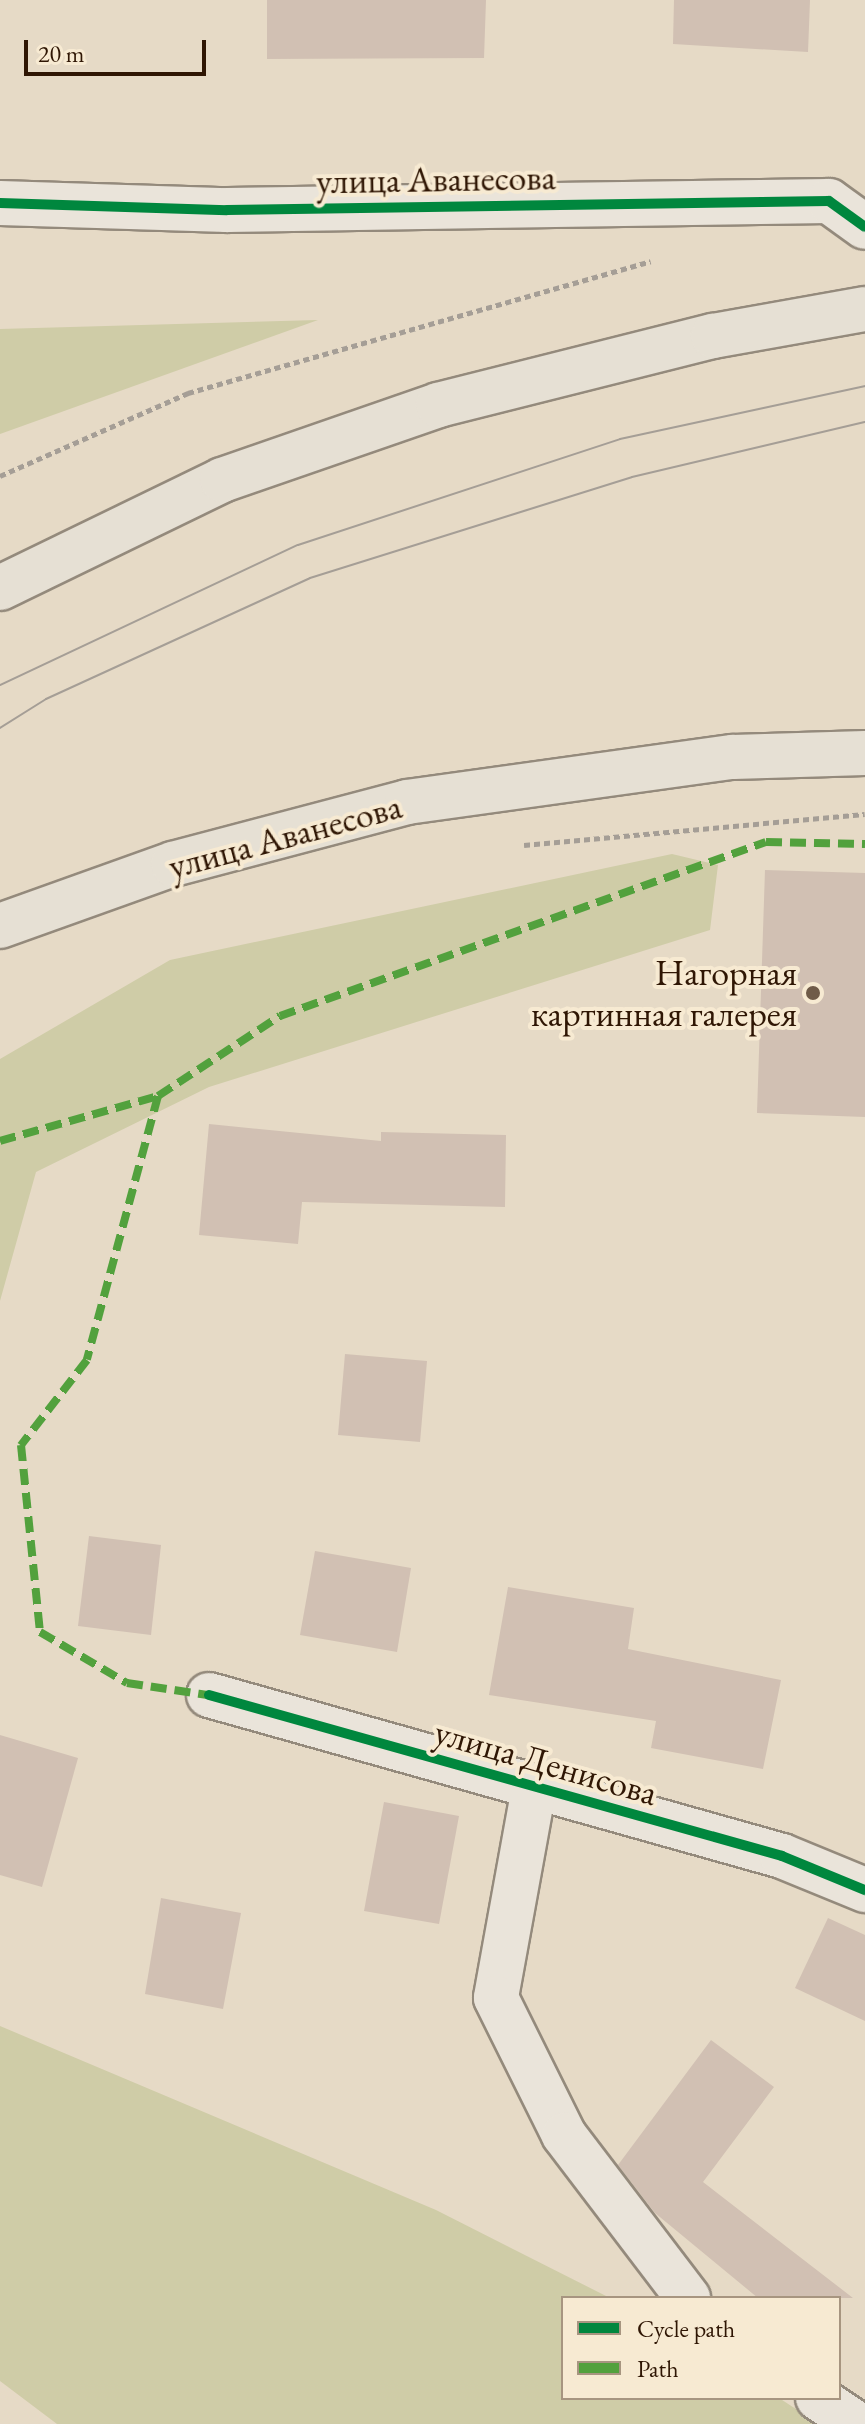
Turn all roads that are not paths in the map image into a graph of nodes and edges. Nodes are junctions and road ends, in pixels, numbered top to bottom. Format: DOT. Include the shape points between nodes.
graph roads {
  1 [pos="0,203"];
  2 [pos="865,227"];
  3 [pos="865,309"];
  4 [pos="0,588"];
  5 [pos="865,753"];
  6 [pos="0,926"];
  7 [pos="209,1695"];
  8 [pos="534,1788"];
  9 [pos="865,1890"];
  10 [pos="686,2296"];
  11 [pos="821,2400"];
  12 [pos="857,2424"];
  1 -- 2 [label="street, улица Аванесова" via="227,210 829,201"];
  3 -- 4 [label="highway" via="713,336 438,405 222,480"];
  5 -- 6 [label="highway, улица Аванесова" via="733,757 407,802 173,864"];
  7 -- 8 [label="street, улица Денисова"];
  8 -- 9 [label="street, улица Денисова" via="782,1856"];
  8 -- 10 [label="street" via="496,1998 564,2135"];
  11 -- 12 [label="street"];
}
